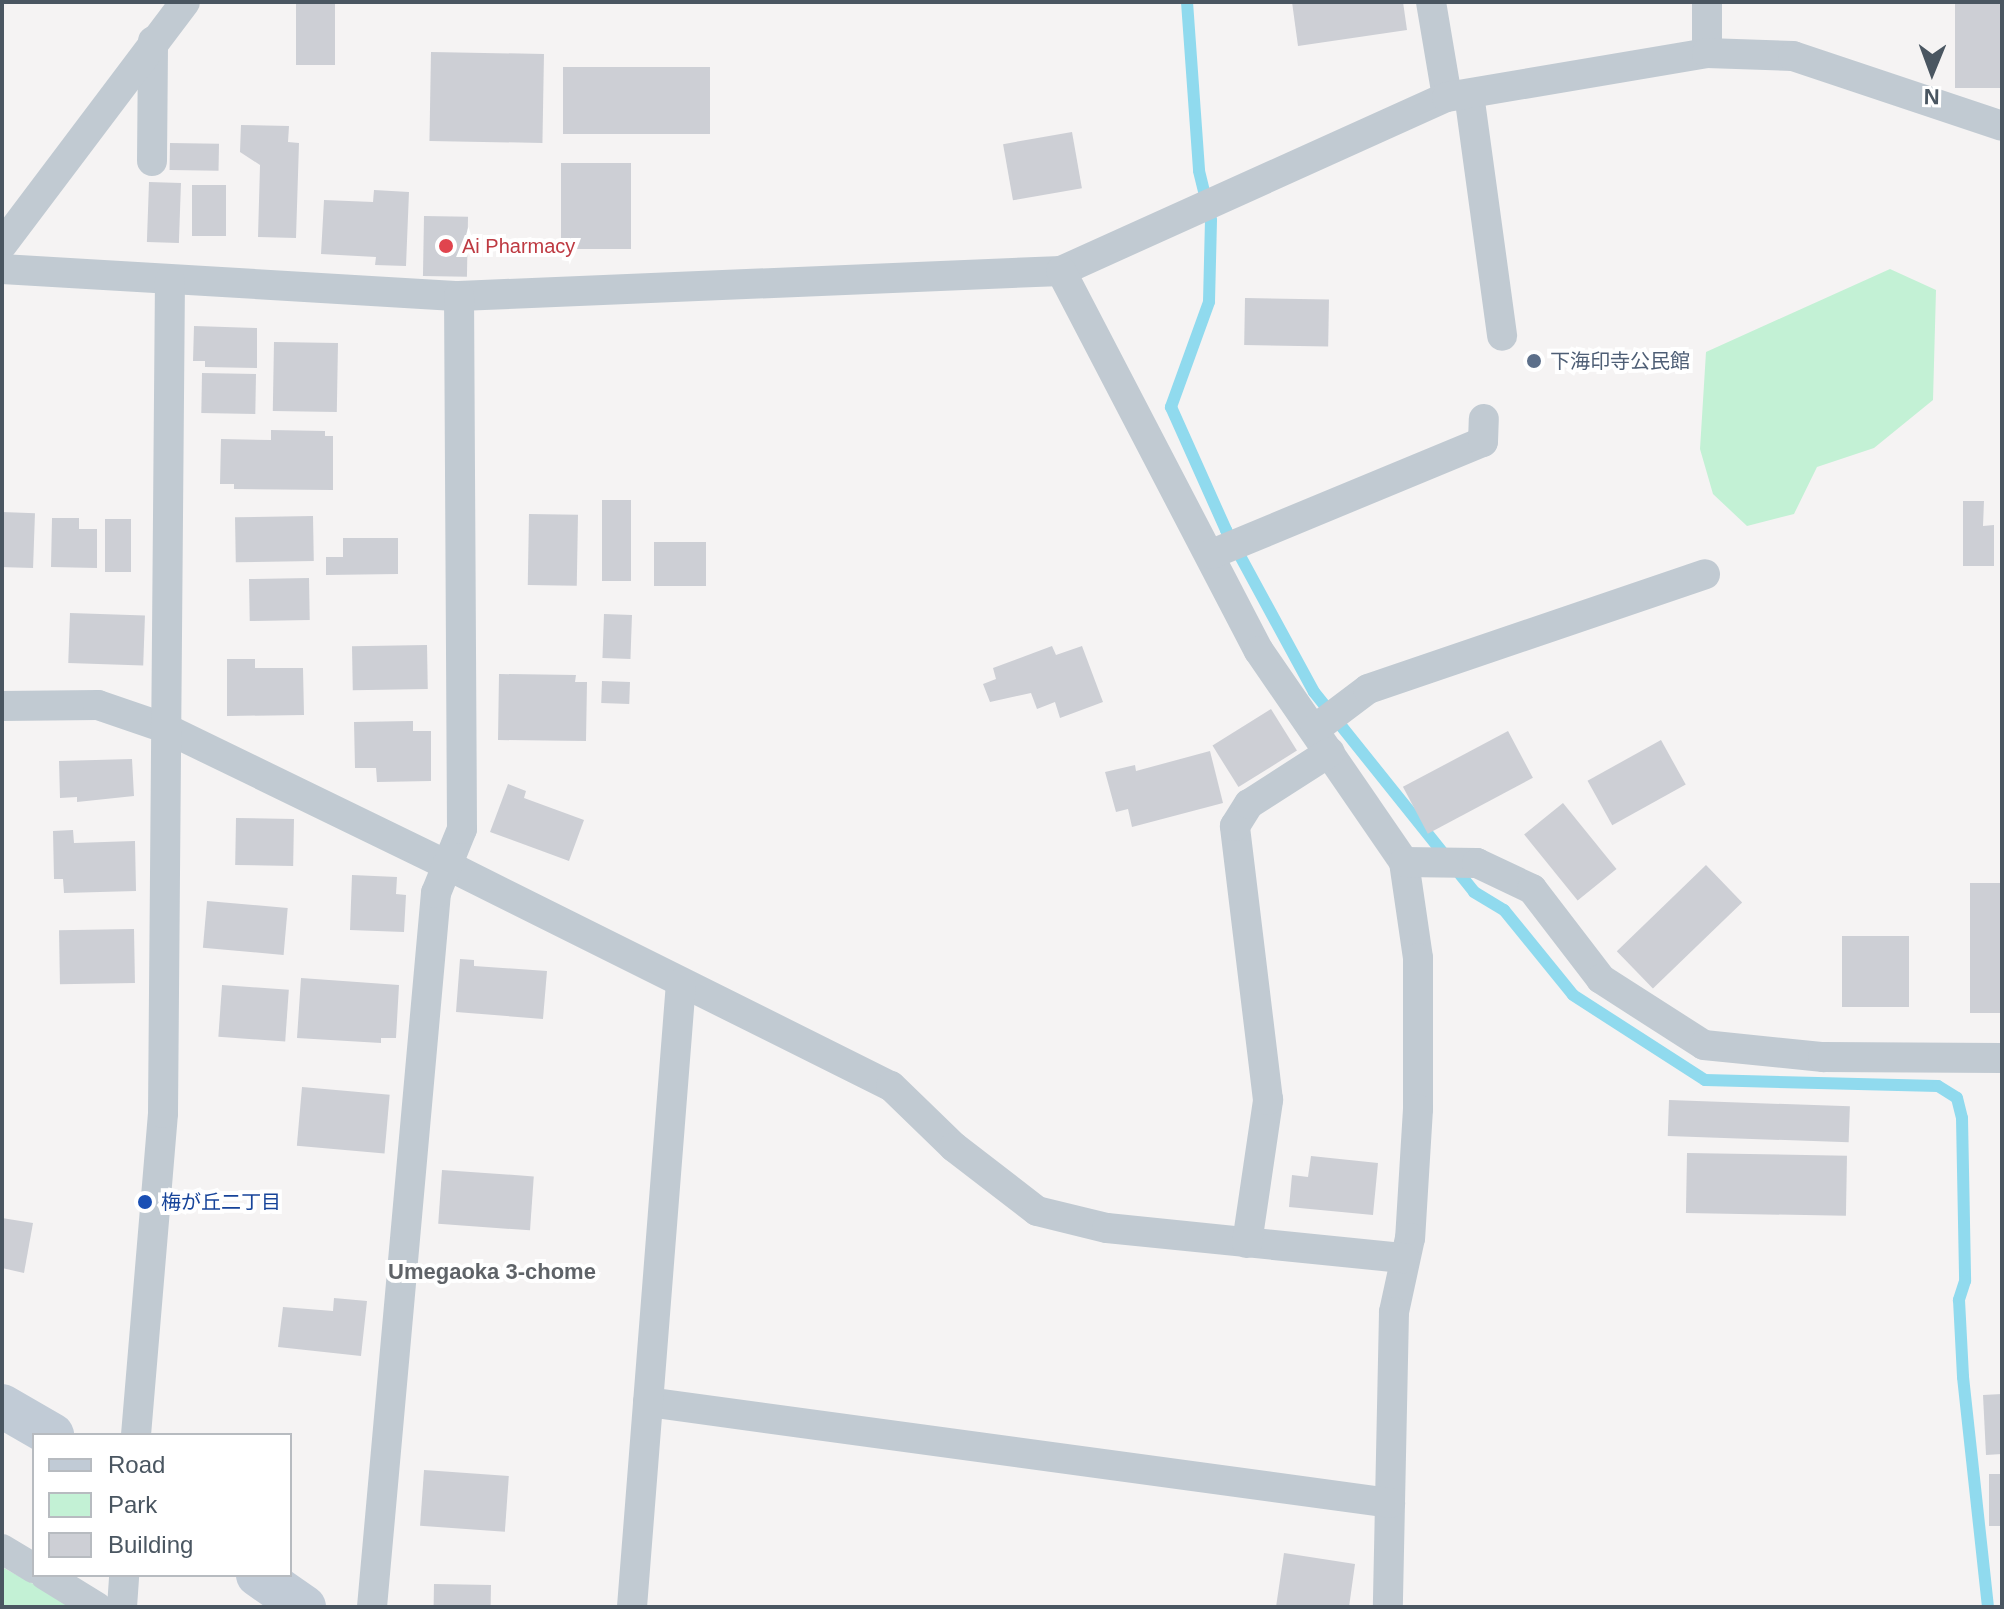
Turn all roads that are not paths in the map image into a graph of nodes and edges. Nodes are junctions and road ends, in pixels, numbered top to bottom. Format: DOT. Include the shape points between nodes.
graph roads {
  1 [pos="185,2"];
  2 [pos="1431,2"];
  3 [pos="1707,2"];
  4 [pos="153,41"];
  5 [pos="1707,53"];
  6 [pos="1458,96"];
  7 [pos="2002,126"];
  8 [pos="152,161"];
  9 [pos="2,245"];
  10 [pos="2,269"];
  11 [pos="1061,271"];
  12 [pos="170,281"];
  13 [pos="459,296"];
  14 [pos="1502,336"];
  15 [pos="1484,419"];
  16 [pos="1212,554"];
  17 [pos="1705,574"];
  18 [pos="2,706"];
  19 [pos="165,728"];
  20 [pos="1323,740"];
  21 [pos="1404,862"];
  22 [pos="447,865"];
  23 [pos="681,983"];
  24 [pos="2002,1058"];
  25 [pos="1247,1243"];
  26 [pos="1404,1258"];
  27 [pos="648,1402"];
  28 [pos="2,1406"];
  29 [pos="49,1433"];
  30 [pos="136,1433"];
  31 [pos="1390,1503"];
  32 [pos="2,1549"];
  33 [pos="32,1567"];
  34 [pos="48,1577"];
  35 [pos="124,1577"];
  36 [pos="261,1577"];
  37 [pos="97,1607"];
  38 [pos="122,1607"];
  39 [pos="304,1607"];
  40 [pos="372,1607"];
  41 [pos="632,1607"];
  42 [pos="1388,1607"];
  1 -- 4 [label="street"];
  2 -- 6 [label="street"];
  3 -- 5 [label="street"];
  4 -- 8 [label="street"];
  4 -- 9 [label="street"];
  5 -- 6 [label="street"];
  5 -- 7 [label="street" via="1793,56"];
  6 -- 11 [label="street"];
  6 -- 14 [label="street"];
  10 -- 12 [label="street"];
  11 -- 13 [label="street"];
  11 -- 16 [label="street"];
  12 -- 13 [label="street"];
  12 -- 19 [label="street"];
  13 -- 22 [label="street" via="462,829"];
  15 -- 16 [label="street" via="1483,442"];
  16 -- 20 [label="street" via="1259,651"];
  17 -- 20 [label="street" via="1368,689"];
  18 -- 19 [label="street" via="98,705"];
  19 -- 22 [label="street"];
  19 -- 30 [label="street" via="163,1113"];
  20 -- 21 [label="street"];
  20 -- 25 [label="street" via="1249,804 1235,826 1268,1100"];
  21 -- 24 [label="street" via="1477,863 1532,889 1601,979 1704,1045 1823,1057"];
  21 -- 26 [label="street" via="1418,958 1418,1109"];
  22 -- 23 [label="street"];
  22 -- 40 [label="street" via="436,893"];
  23 -- 25 [label="street" via="891,1086 954,1147 1037,1211 1107,1228"];
  23 -- 27 [label="street"];
  25 -- 26 [label="street"];
  26 -- 31 [label="street" via="1394,1312"];
  27 -- 31 [label="street"];
  27 -- 41 [label="street"];
  28 -- 29 [label="street"];
  31 -- 42 [label="street"];
  32 -- 33 [label="street"];
  34 -- 37 [label="street"];
  35 -- 38 [label="street"];
  36 -- 39 [label="street"];
}
